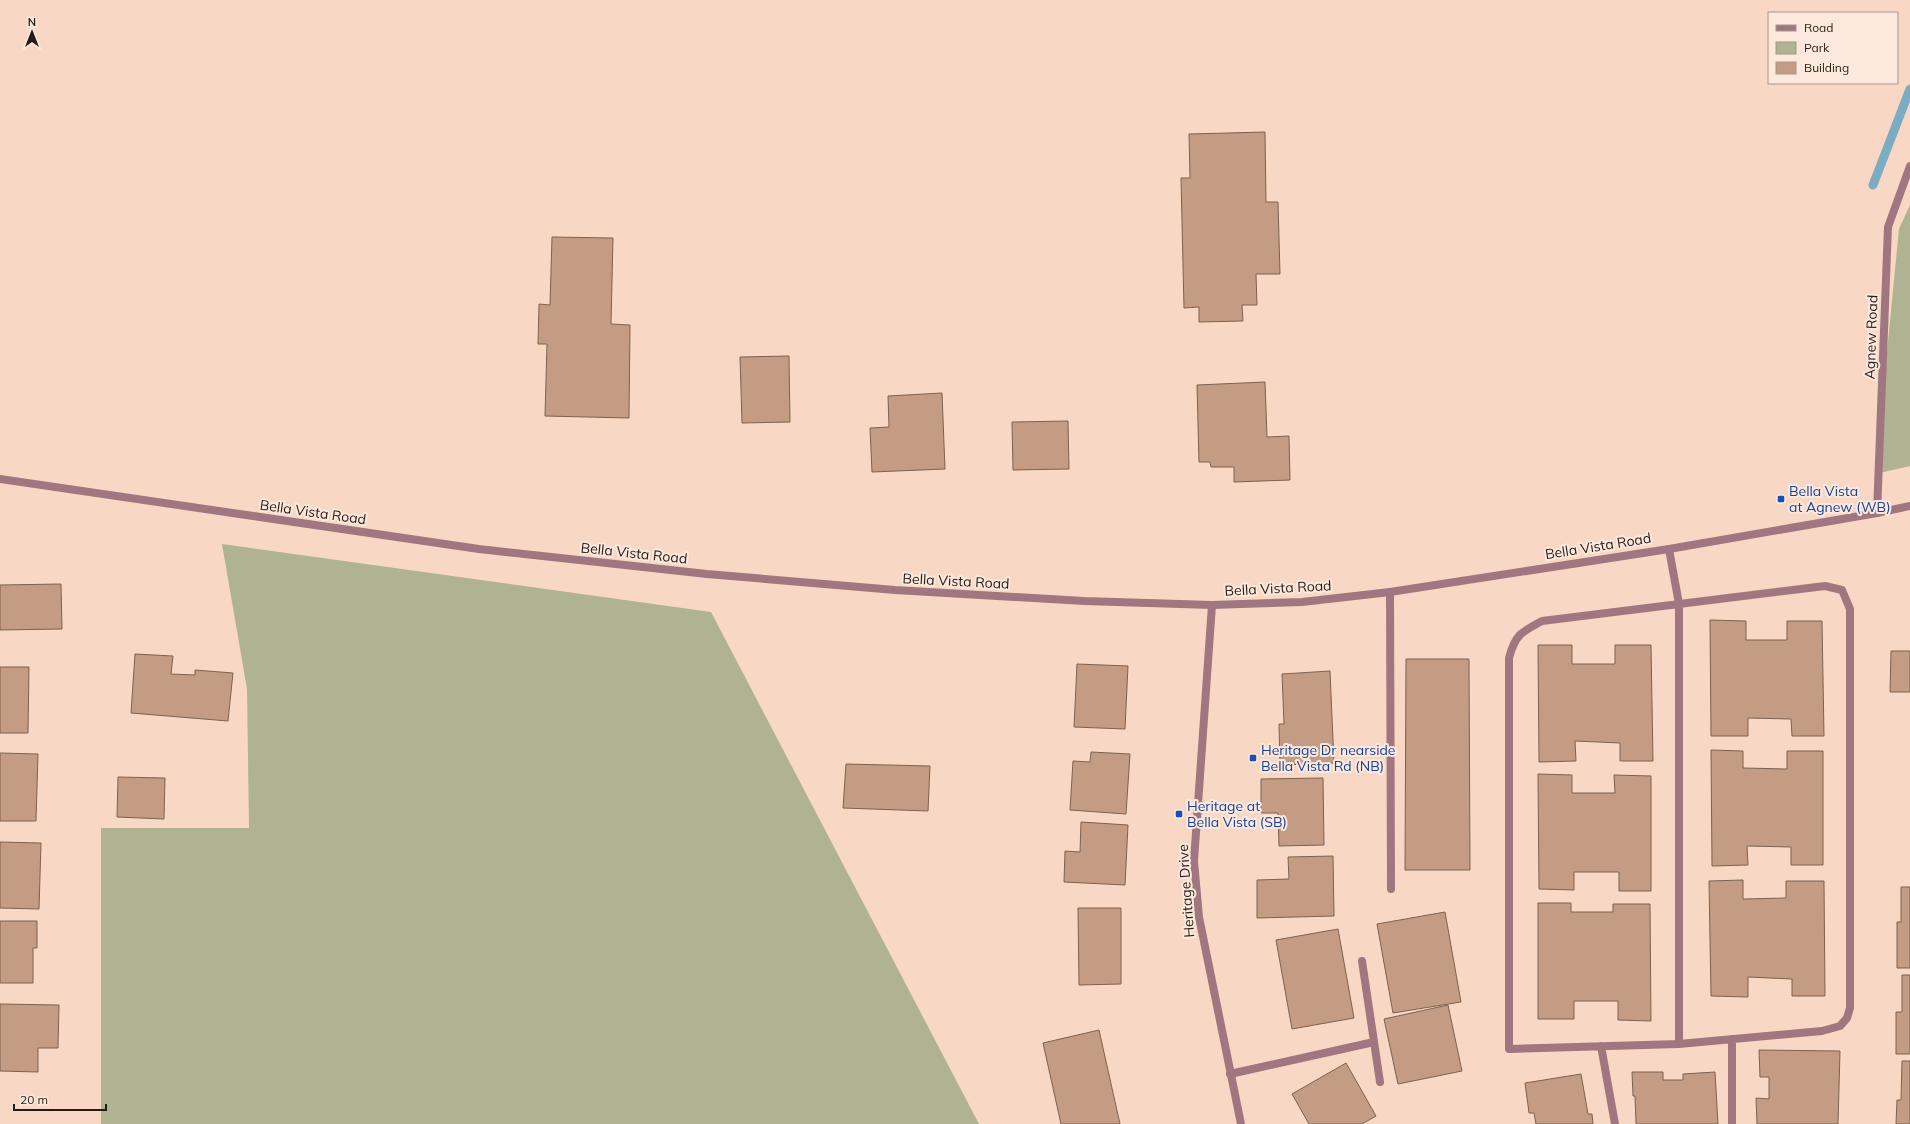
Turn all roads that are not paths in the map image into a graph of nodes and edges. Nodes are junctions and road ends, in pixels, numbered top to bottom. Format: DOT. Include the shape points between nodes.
graph roads {
  1 [pos="1910,166"];
  2 [pos="0,479"];
  3 [pos="1910,506"];
  4 [pos="1878,513"];
  5 [pos="1669,549"];
  6 [pos="1390,592"];
  7 [pos="1679,604"];
  8 [pos="1212,605"];
  9 [pos="1391,889"];
  10 [pos="1362,961"];
  11 [pos="1732,1039"];
  12 [pos="1374,1042"];
  13 [pos="1679,1044"];
  14 [pos="1602,1046"];
  15 [pos="1230,1074"];
  16 [pos="1380,1082"];
  17 [pos="1241,1124"];
  18 [pos="1615,1124"];
  19 [pos="1732,1124"];
  1 -- 4 [label="street, Agnew Road" via="1888,227"];
  2 -- 8 [label="street, Bella Vista Road" via="479,549 707,574 895,590 1084,601"];
  3 -- 4 [label="street, Bella Vista Road"];
  4 -- 5 [label="street, Bella Vista Road"];
  5 -- 6 [label="street, Bella Vista Road"];
  5 -- 7 [label="street"];
  6 -- 8 [label="street, Bella Vista Road" via="1302,602"];
  6 -- 9 [label="street"];
  7 -- 11 [label="street" via="1825,586 1842,590 1850,609 1850,1008 1847,1018 1840,1026 1822,1031"];
  7 -- 13 [label="street"];
  7 -- 14 [label="street" via="1542,621 1514,641 1509,658 1509,1049"];
  8 -- 15 [label="street, Heritage Drive" via="1194,861 1198,917"];
  10 -- 12 [label="street"];
  11 -- 13 [label="street"];
  11 -- 19 [label="street"];
  12 -- 15 [label="street"];
  12 -- 16 [label="street"];
  13 -- 14 [label="street"];
  14 -- 18 [label="street"];
  15 -- 17 [label="street, Heritage Drive"];
}
